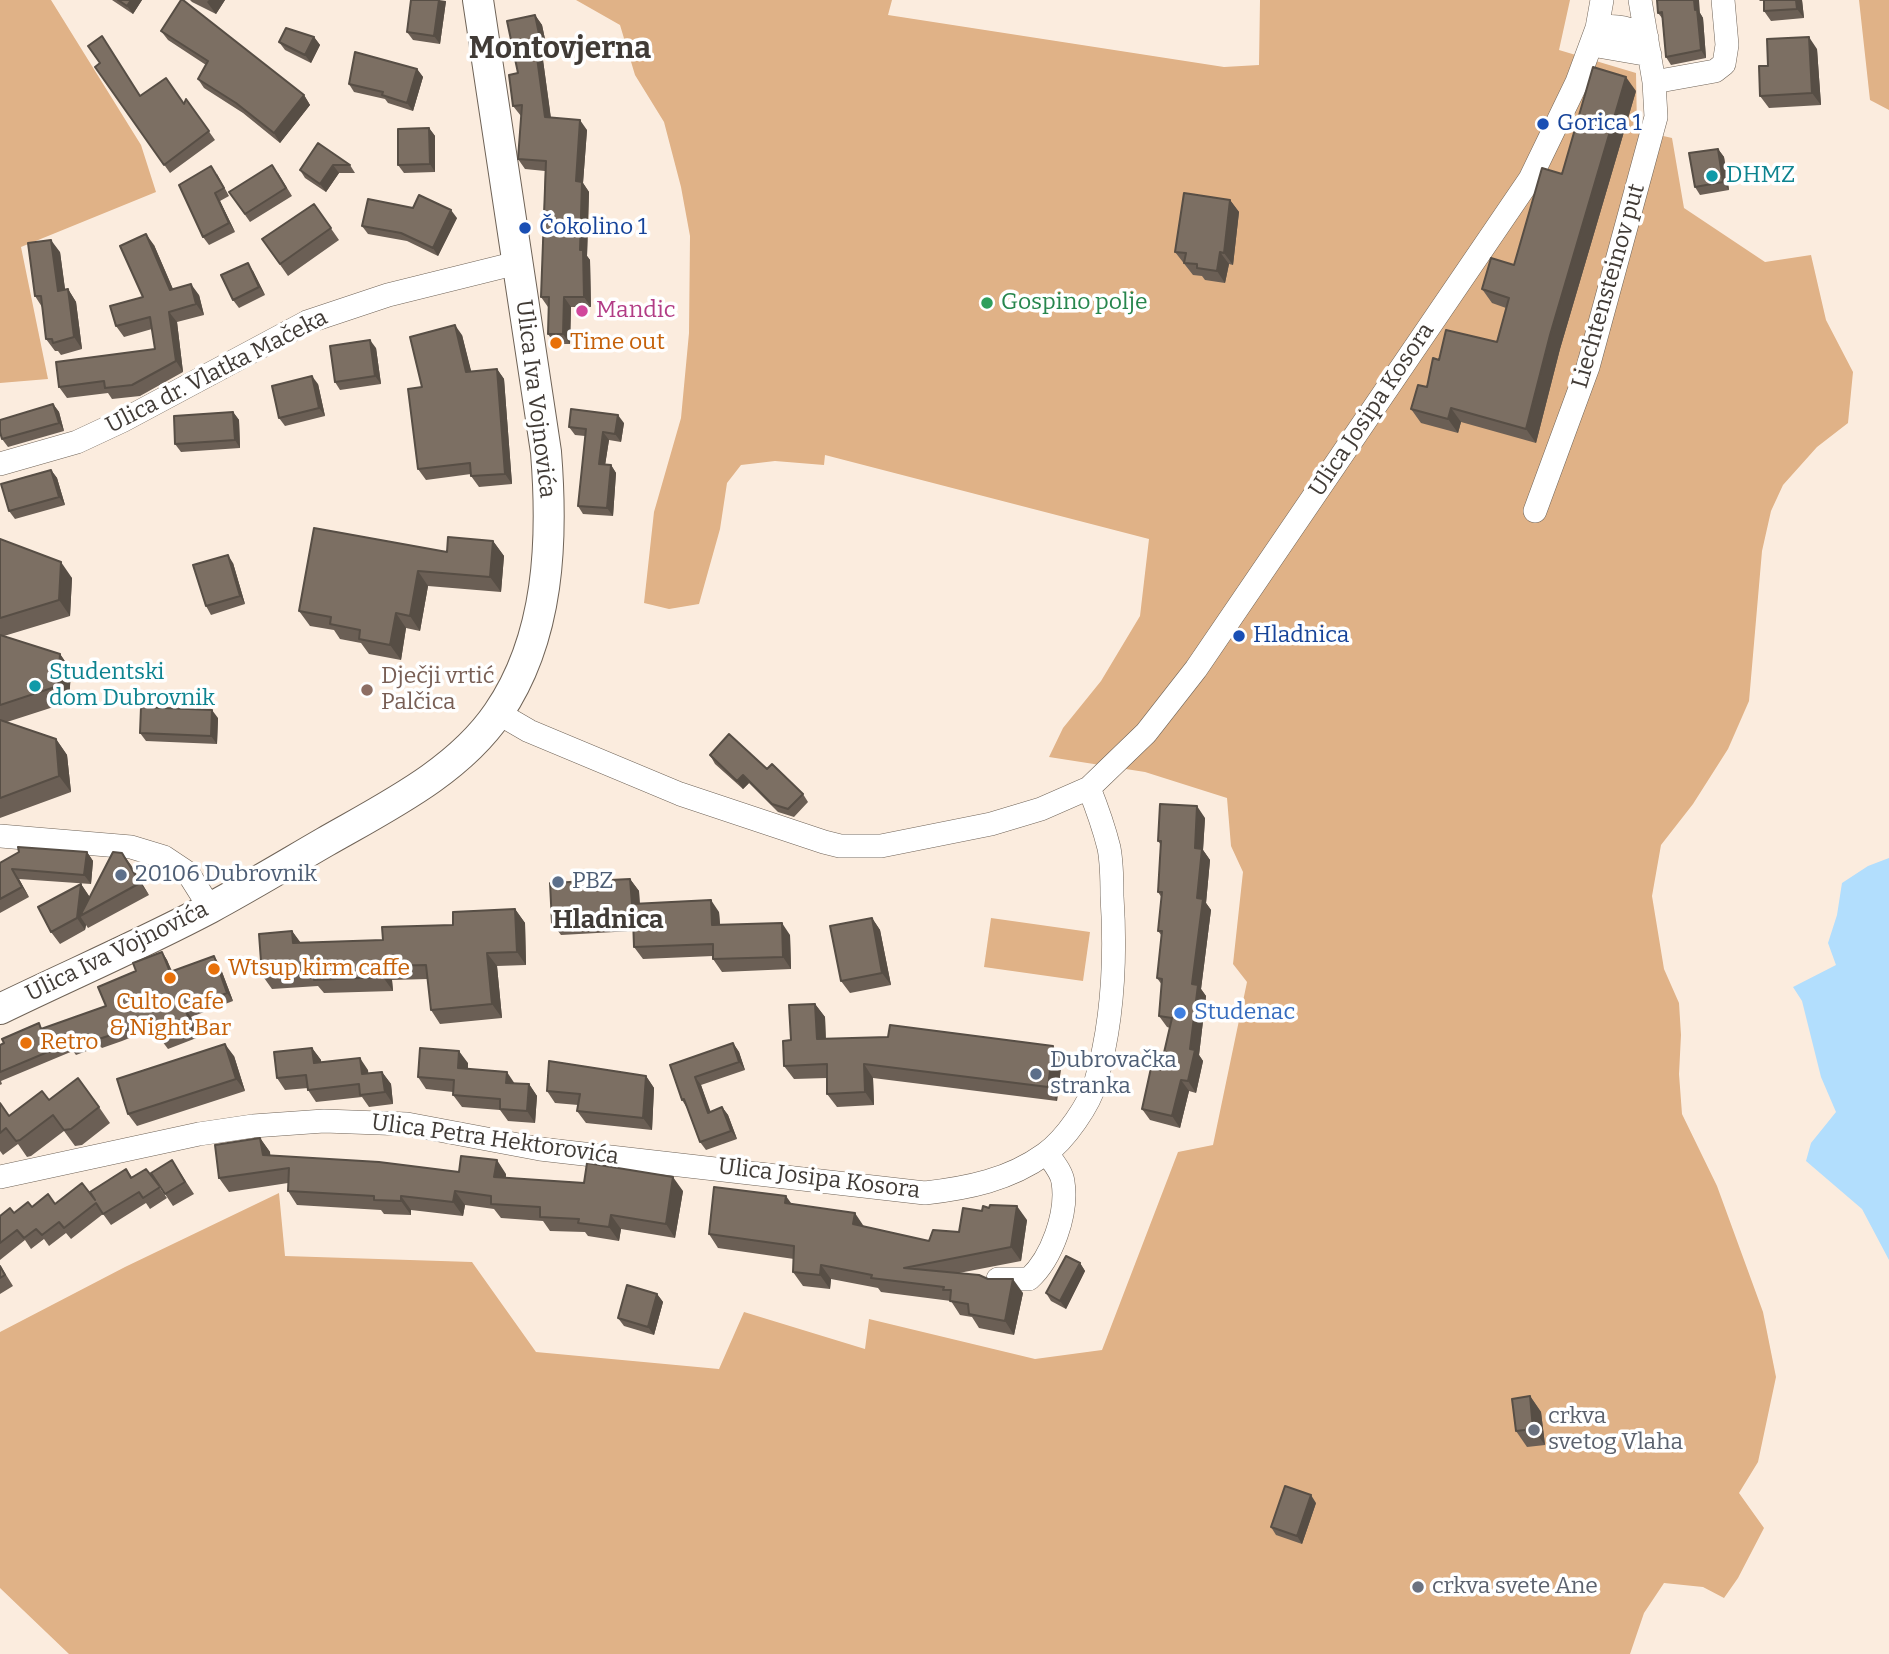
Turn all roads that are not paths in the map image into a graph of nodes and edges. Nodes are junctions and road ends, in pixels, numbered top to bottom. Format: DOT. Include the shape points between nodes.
graph roads {
  1 [pos="478,0"];
  2 [pos="1602,0"];
  3 [pos="1640,0"];
  4 [pos="1723,0"];
  5 [pos="1595,37"];
  6 [pos="1648,46"];
  7 [pos="1654,82"];
  8 [pos="517,263"];
  9 [pos="0,464"];
  10 [pos="1535,511"];
  11 [pos="498,713"];
  12 [pos="1088,788"];
  13 [pos="0,836"];
  14 [pos="210,908"];
  15 [pos="0,1009"];
  16 [pos="1046,1153"];
  17 [pos="701,1166"];
  18 [pos="0,1177"];
  19 [pos="998,1279"];
  1 -- 8 [label="main road, Ulica Iva Vojnovića"];
  2 -- 5 [label="street, Ulica Josipa Kosora"];
  3 -- 6 [label="street, Liechtensteinov put"];
  4 -- 7 [label="street" via="1724,64 1715,71"];
  5 -- 6 [label="street"];
  5 -- 12 [label="street, Ulica Josipa Kosora" via="1530,179 1196,669 1146,733"];
  6 -- 7 [label="street, Liechtensteinov put"];
  7 -- 10 [label="street, Liechtensteinov put" via="1656,117 1649,149 1588,367"];
  8 -- 9 [label="street, Ulica dr. Vlatka Mačeka" via="388,295 307,322 78,442"];
  8 -- 11 [label="main road, Ulica Iva Vojnovića" via="546,452 550,530 546,574 529,651"];
  11 -- 12 [label="street, Ulica Josipa Kosora" via="529,731 680,794 841,846 881,846 947,834 1041,809"];
  11 -- 14 [label="main road, Ulica Iva Vojnovića" via="477,739 411,791"];
  12 -- 16 [label="street, Ulica Josipa Kosora" via="1103,827 1111,871 1113,968 1108,1021 1096,1083 1074,1124"];
  13 -- 14 [label="street" via="131,847 164,856 188,873"];
  14 -- 15 [label="main road, Ulica Iva Vojnovića"];
  16 -- 17 [label="street, Ulica Josipa Kosora" via="1009,1174 971,1187 925,1193"];
  16 -- 19 [label="street" via="1063,1180 1063,1210 1054,1240 1039,1271 1029,1279"];
  17 -- 18 [label="street, Ulica Petra Hektorovića" via="540,1149 407,1124 324,1121 199,1134"];
}
